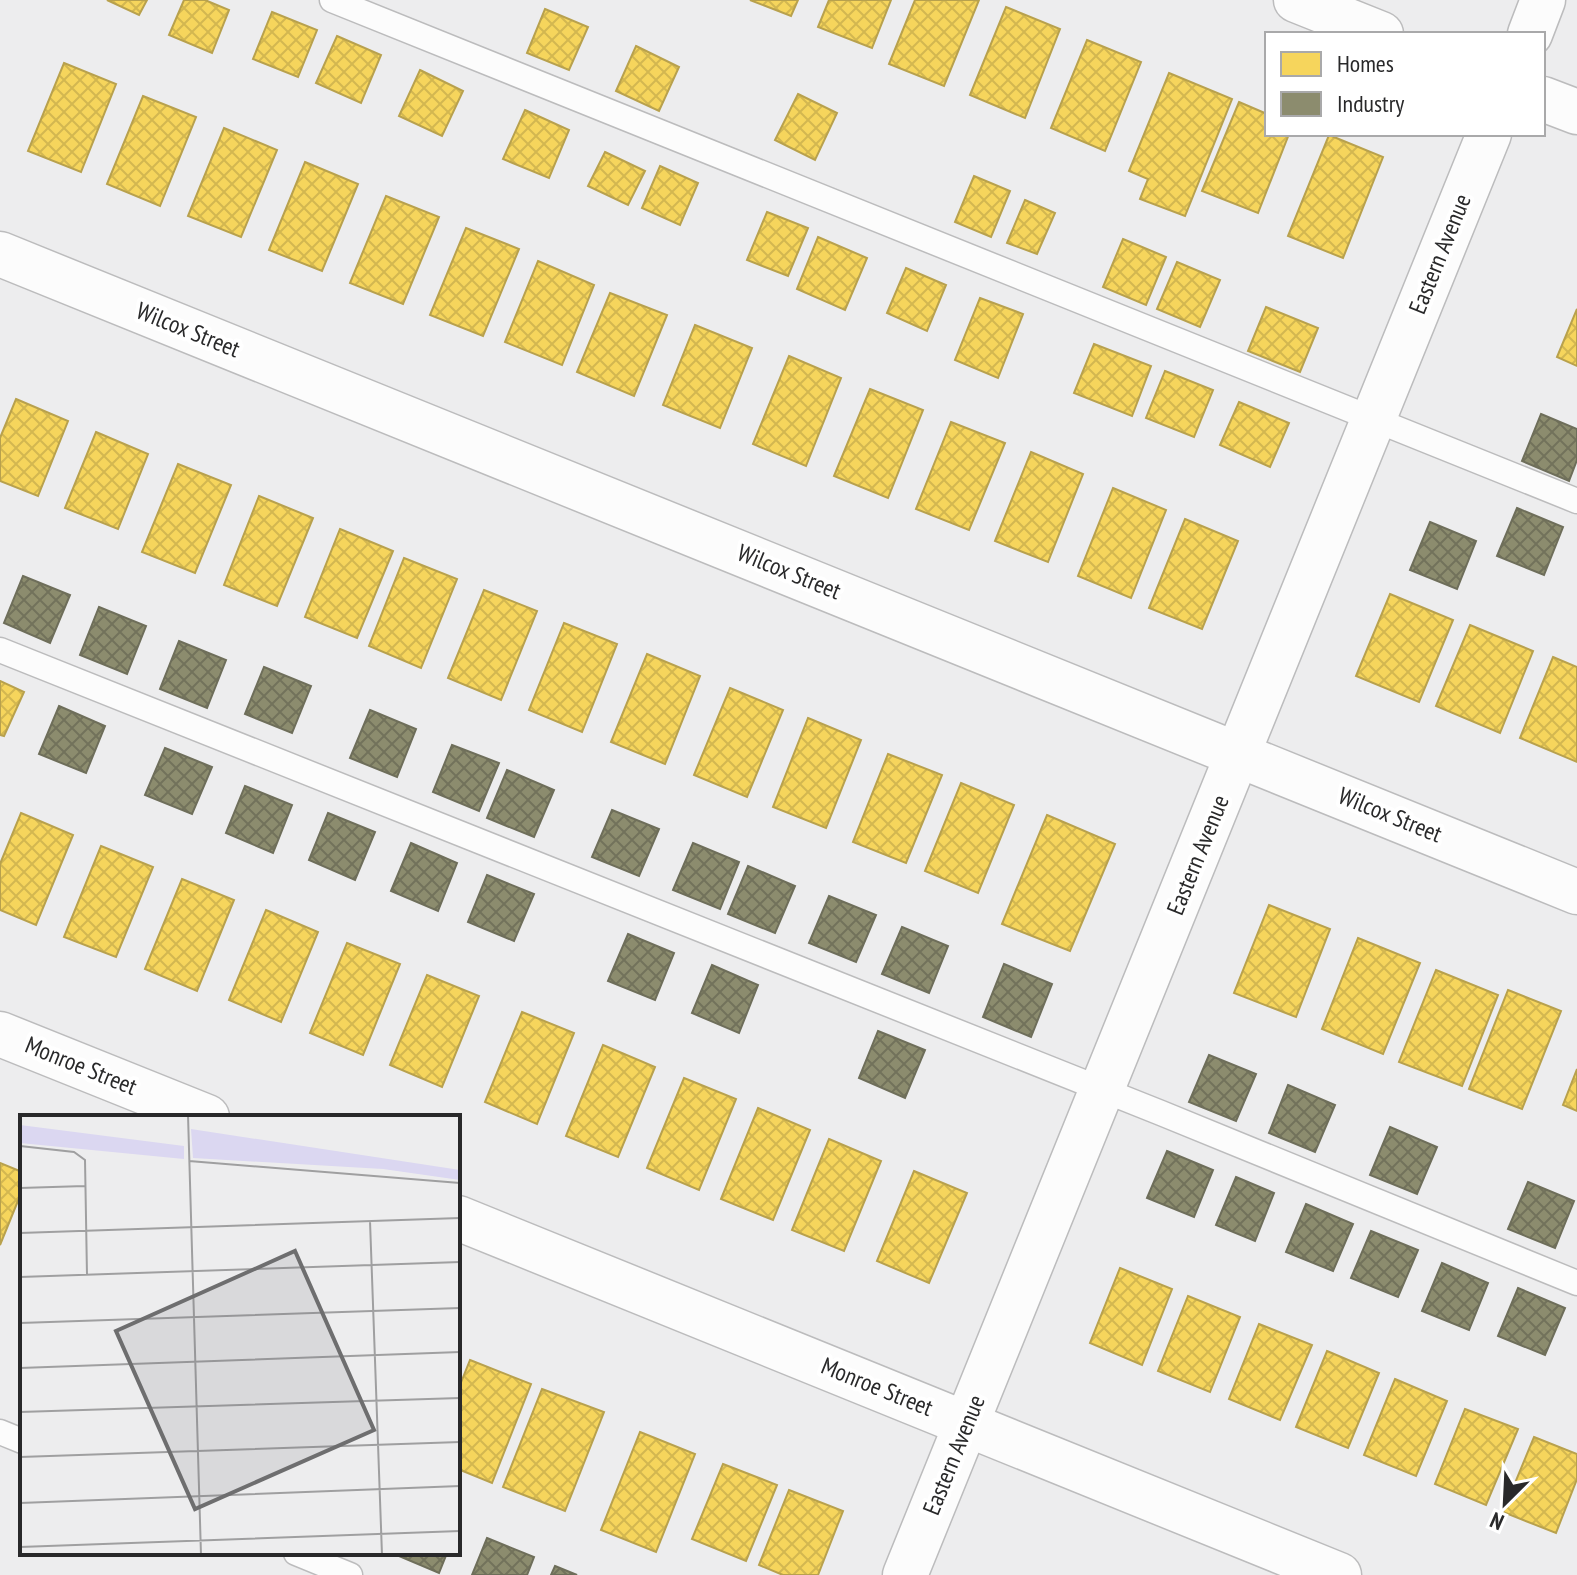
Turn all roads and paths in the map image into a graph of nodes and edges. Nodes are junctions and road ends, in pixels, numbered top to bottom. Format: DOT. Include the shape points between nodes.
graph roads {
  1 [pos="332,0"];
  2 [pos="1296,0"];
  3 [pos="1543,0"];
  4 [pos="1376,32"];
  5 [pos="1531,32"];
  6 [pos="1545,100"];
  7 [pos="1577,112"];
  8 [pos="1488,136"];
  9 [pos="0,254"];
  10 [pos="1374,418"];
  11 [pos="1577,501"];
  12 [pos="0,650"];
  13 [pos="1239,754"];
  14 [pos="1577,892"];
  15 [pos="0,1034"];
  16 [pos="1103,1090"];
  17 [pos="202,1115"];
  18 [pos="460,1219"];
  19 [pos="1577,1283"];
  20 [pos="967,1423"];
  21 [pos="0,1432"];
  22 [pos="20,1440"];
  23 [pos="301,1555"];
  24 [pos="350,1575"];
  25 [pos="905,1575"];
  26 [pos="1339,1575"];
  1 -- 10 [label="lane"];
  2 -- 4 [label="street"];
  3 -- 5 [label="street"];
  6 -- 7 [label="street"];
  8 -- 10 [label="street, Eastern Avenue"];
  9 -- 13 [label="street, Wilcox Street"];
  10 -- 11 [label="lane"];
  10 -- 13 [label="street, Eastern Avenue"];
  12 -- 16 [label="lane"];
  13 -- 14 [label="street, Wilcox Street"];
  13 -- 16 [label="street, Eastern Avenue"];
  15 -- 17 [label="street, Monroe Street"];
  16 -- 19 [label="lane"];
  16 -- 20 [label="street, Eastern Avenue"];
  18 -- 20 [label="street, Monroe Street"];
  20 -- 25 [label="street, Eastern Avenue"];
  20 -- 26 [label="street, Monroe Street"];
  21 -- 22 [label="lane"];
  23 -- 24 [label="lane"];
}
